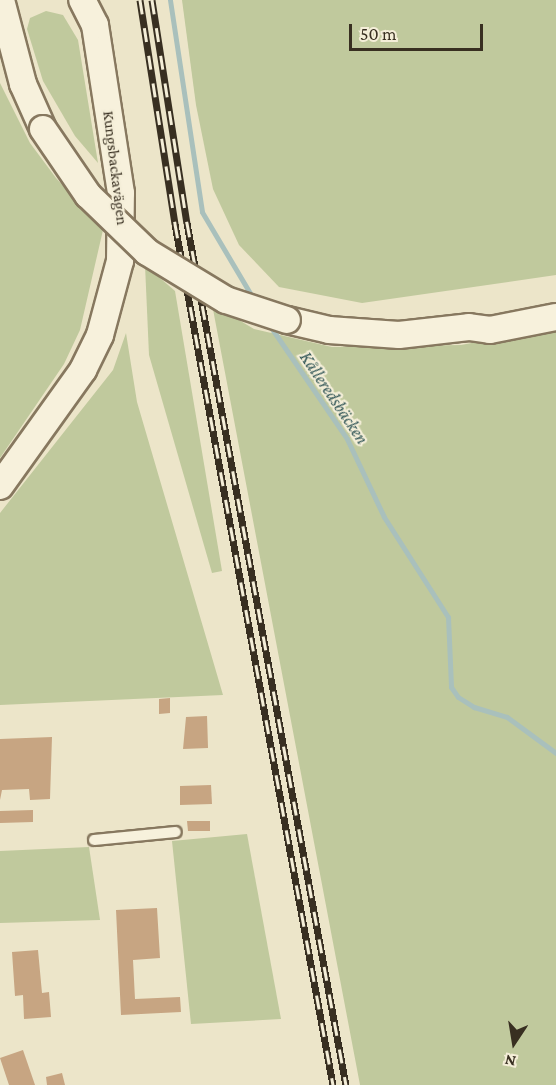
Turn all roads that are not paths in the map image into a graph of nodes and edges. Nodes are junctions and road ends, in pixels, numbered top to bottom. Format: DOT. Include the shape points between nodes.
graph roads {
  1 [pos="1,0"];
  2 [pos="82,0"];
  3 [pos="556,301"];
  4 [pos="556,317"];
  5 [pos="469,327"];
  6 [pos="0,486"];
  7 [pos="176,832"];
  8 [pos="94,840"];
  1 -- 5 [label="street, bridge" via="23,84 43,129 88,195 147,252 226,300 329,330 399,335"];
  2 -- 6 [label="street, Kungsbackavägen" via="95,25 121,193 124,241 100,335 83,370"];
  3 -- 5 [label="street" via="484,318"];
  4 -- 5 [label="street" via="490,330"];
  7 -- 8 [label="lane"];
}
